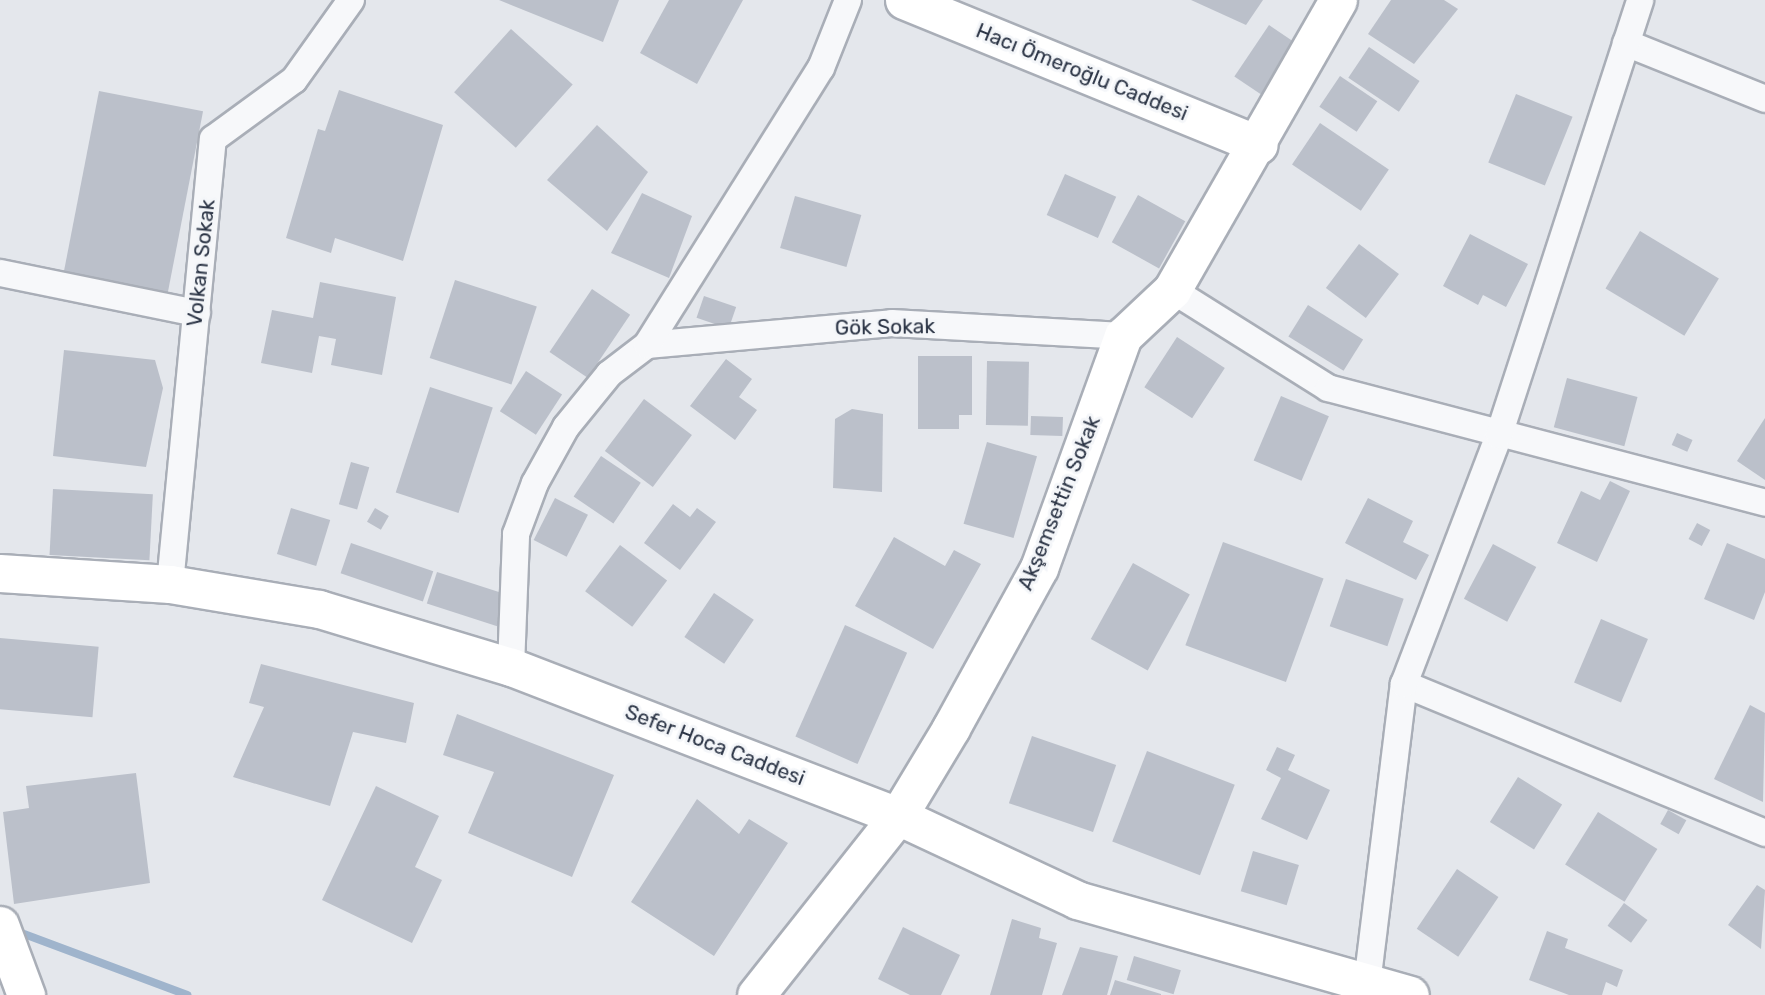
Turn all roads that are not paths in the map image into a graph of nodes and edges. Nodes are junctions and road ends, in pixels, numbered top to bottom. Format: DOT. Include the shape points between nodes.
graph roads {
  1 [pos="351,0"];
  2 [pos="848,0"];
  3 [pos="904,0"];
  4 [pos="1338,0"];
  5 [pos="1640,0"];
  6 [pos="1626,43"];
  7 [pos="1765,99"];
  8 [pos="1259,145"];
  9 [pos="0,274"];
  10 [pos="1172,290"];
  11 [pos="197,313"];
  12 [pos="1123,336"];
  13 [pos="647,345"];
  14 [pos="1499,435"];
  15 [pos="1765,503"];
  16 [pos="0,573"];
  17 [pos="170,584"];
  18 [pos="511,667"];
  19 [pos="1404,684"];
  20 [pos="898,816"];
  21 [pos="1765,833"];
  22 [pos="0,925"];
  23 [pos="1367,984"];
  24 [pos="26,995"];
  25 [pos="756,995"];
  26 [pos="1410,995"];
  1 -- 11 [label="street, Volkan Sokak" via="294,80 213,139"];
  2 -- 13 [label="street" via="821,68"];
  3 -- 8 [label="street, Hacı Ömeroğlu Caddesi"];
  4 -- 8 [label="street, Akşemsettin Sokak"];
  5 -- 6 [label="street"];
  6 -- 7 [label="street"];
  6 -- 14 [label="street"];
  8 -- 10 [label="street, Akşemsettin Sokak"];
  9 -- 11 [label="street"];
  10 -- 12 [label="street, Akşemsettin Sokak"];
  10 -- 14 [label="street" via="1328,388"];
  11 -- 17 [label="street, Volkan Sokak"];
  12 -- 13 [label="street, Gök Sokak" via="892,323"];
  12 -- 20 [label="street, Akşemsettin Sokak" via="1039,568"];
  13 -- 18 [label="street" via="592,395 535,483 516,534"];
  14 -- 15 [label="street"];
  14 -- 19 [label="street"];
  16 -- 17 [label="street, Sefer Hoca Caddesi"];
  17 -- 18 [label="street, Sefer Hoca Caddesi" via="319,609"];
  18 -- 20 [label="street, Sefer Hoca Caddesi"];
  19 -- 21 [label="street"];
  19 -- 23 [label="street"];
  20 -- 23 [label="street, Sefer Hoca Caddesi" via="1077,900"];
  20 -- 25 [label="street, Akşemsettin Sokak"];
  22 -- 24 [label="street"];
  23 -- 26 [label="street, Sefer Hoca Caddesi"];
}
